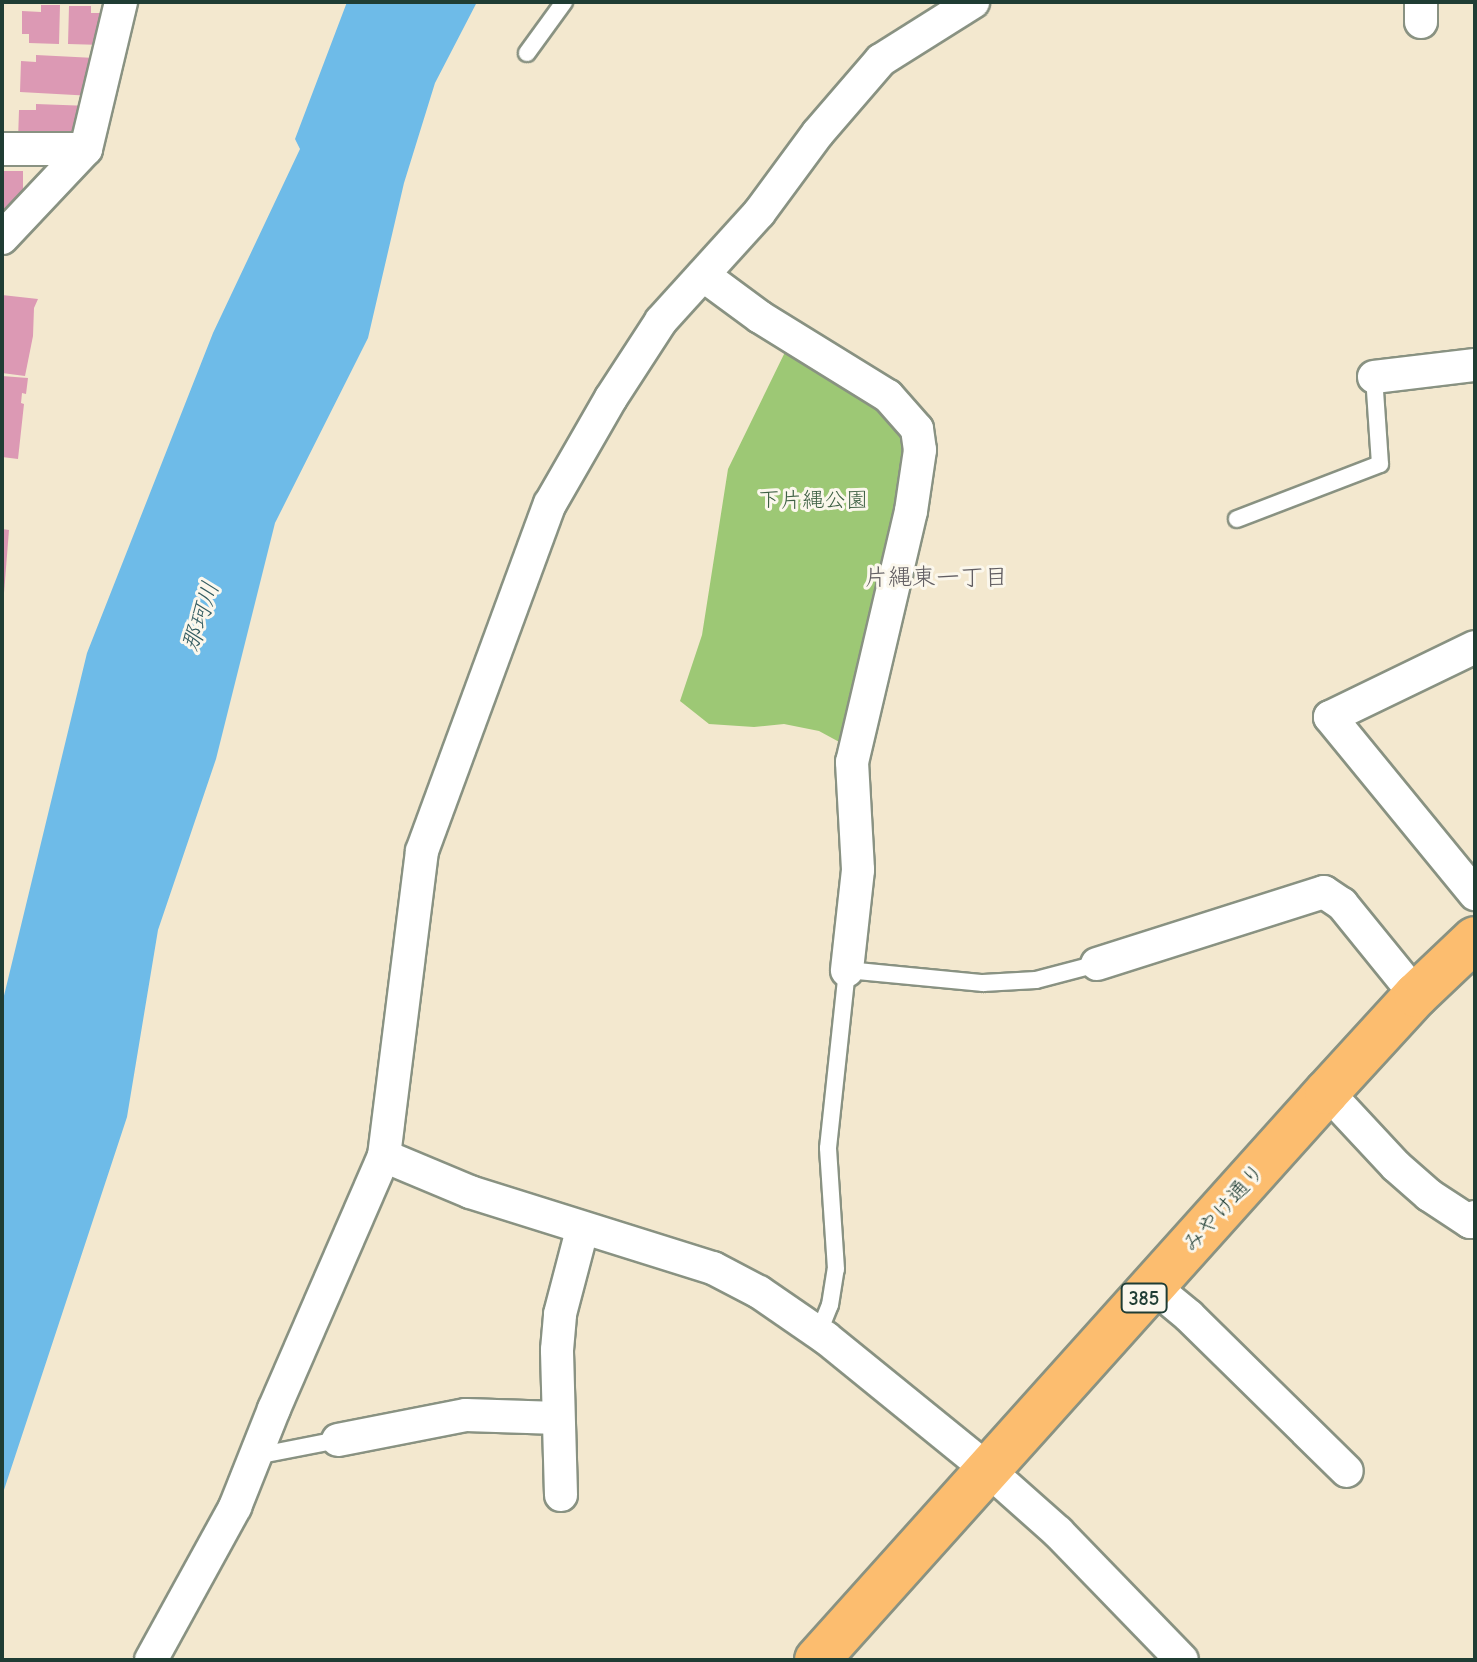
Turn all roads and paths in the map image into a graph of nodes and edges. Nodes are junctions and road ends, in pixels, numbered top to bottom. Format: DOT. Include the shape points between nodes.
graph roads {
  1 [pos="121,2"];
  2 [pos="564,2"];
  3 [pos="973,2"];
  4 [pos="527,53"];
  5 [pos="2,149"];
  6 [pos="86,149"];
  7 [pos="2,238"];
  8 [pos="703,275"];
  9 [pos="1475,365"];
  10 [pos="1374,377"];
  11 [pos="1237,519"];
  12 [pos="1475,647"];
  13 [pos="1475,894"];
  14 [pos="1475,939"];
  15 [pos="1097,964"];
  16 [pos="847,970"];
  17 [pos="1416,995"];
  18 [pos="1327,1092"];
  19 [pos="384,1156"];
  20 [pos="1473,1222"];
  21 [pos="582,1230"];
  22 [pos="1154,1287"];
  23 [pos="819,1332"];
  24 [pos="558,1418"];
  25 [pos="338,1440"];
  26 [pos="256,1456"];
  27 [pos="987,1469"];
  28 [pos="1347,1471"];
  29 [pos="561,1495"];
  30 [pos="151,1660"];
  31 [pos="817,1660"];
  32 [pos="1182,1660"];
  1 -- 6 [label="street"];
  2 -- 4 [label="lane"];
  3 -- 8 [label="street" via="881,60"];
  5 -- 6 [label="street"];
  6 -- 7 [label="street"];
  8 -- 16 [label="street" via="888,396 917,429 920,450 911,511 852,762 858,870"];
  8 -- 19 [label="street" via="644,346 550,504 435,814 419,864"];
  9 -- 10 [label="street"];
  10 -- 11 [label="lane" via="1380,464"];
  12 -- 13 [label="street" via="1330,717"];
  14 -- 17 [label="highway, みやけ通り / 385"];
  15 -- 16 [label="lane" via="1036,980 983,983"];
  15 -- 17 [label="street" via="1324,892 1342,904"];
  16 -- 23 [label="lane" via="828,1148 836,1269"];
  17 -- 18 [label="highway, みやけ通り / 385"];
  18 -- 20 [label="street" via="1396,1166 1429,1195"];
  18 -- 22 [label="highway, みやけ通り / 385"];
  19 -- 21 [label="street"];
  19 -- 26 [label="street"];
  21 -- 23 [label="street" via="713,1268"];
  21 -- 24 [label="street" via="560,1314"];
  22 -- 27 [label="highway, みやけ通り / 385"];
  22 -- 28 [label="street"];
  23 -- 27 [label="street"];
  24 -- 25 [label="street" via="466,1415"];
  24 -- 29 [label="street"];
  25 -- 26 [label="lane"];
  26 -- 30 [label="street" via="216,1546"];
  27 -- 31 [label="highway, みやけ通り / 385"];
  27 -- 32 [label="street" via="1058,1532"];
}
